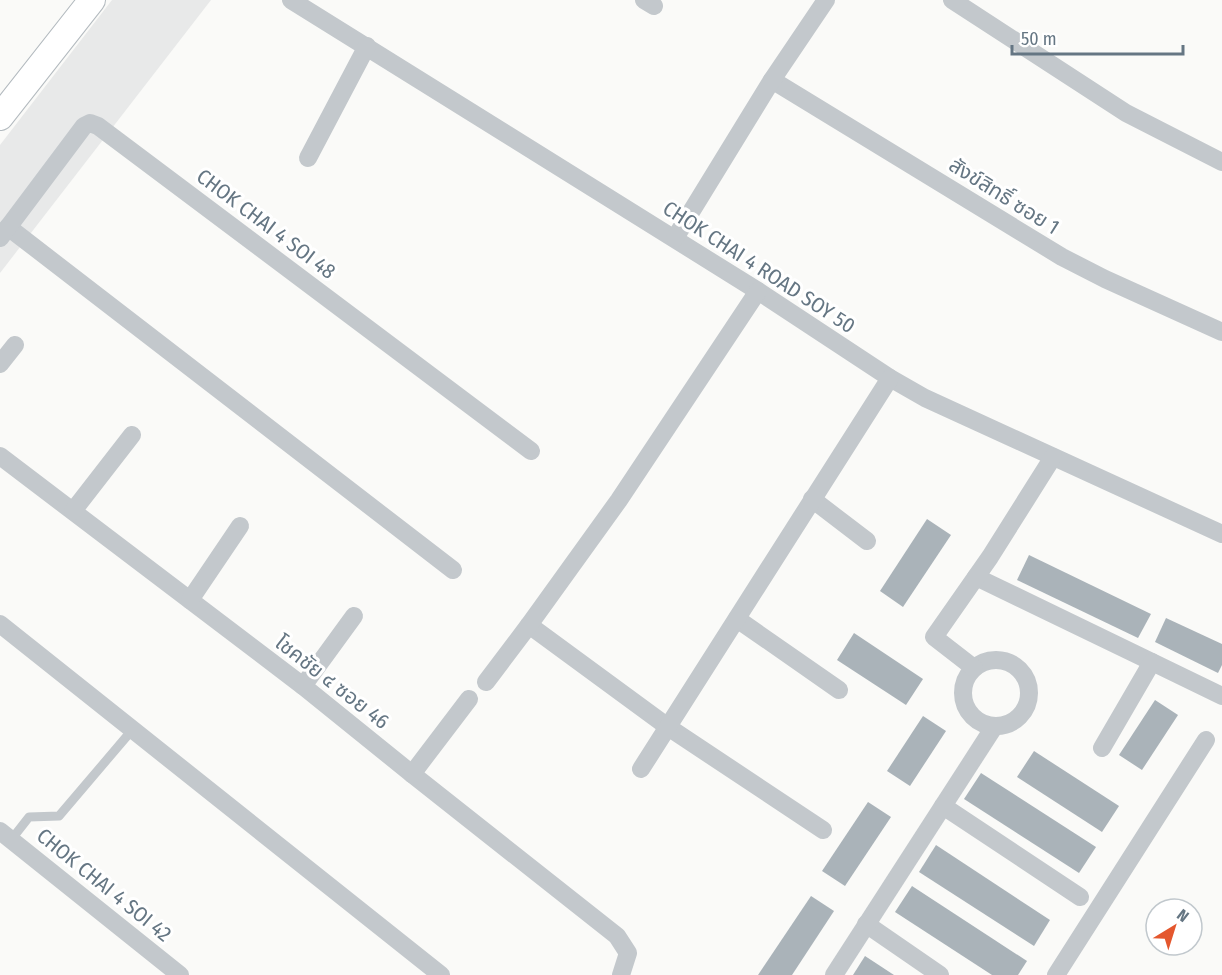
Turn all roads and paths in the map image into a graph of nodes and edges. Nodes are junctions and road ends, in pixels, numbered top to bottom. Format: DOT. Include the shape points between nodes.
graph roads {
  1 [pos="92,0"];
  2 [pos="291,0"];
  3 [pos="825,0"];
  4 [pos="952,0"];
  5 [pos="367,46"];
  6 [pos="772,80"];
  7 [pos="0,117"];
  8 [pos="308,158"];
  9 [pos="1222,162"];
  10 [pos="4,233"];
  11 [pos="675,238"];
  12 [pos="758,291"];
  13 [pos="1222,332"];
  14 [pos="15,345"];
  15 [pos="0,364"];
  16 [pos="890,378"];
  17 [pos="132,435"];
  18 [pos="531,451"];
  19 [pos="0,456"];
  20 [pos="1053,457"];
  21 [pos="813,499"];
  22 [pos="73,512"];
  23 [pos="240,526"];
  24 [pos="1222,534"];
  25 [pos="867,540"];
  26 [pos="453,570"];
  27 [pos="976,577"];
  28 [pos="190,600"];
  29 [pos="354,616"];
  30 [pos="736,619"];
  31 [pos="0,624"];
  32 [pos="530,625"];
  33 [pos="1152,662"];
  34 [pos="974,668"];
  35 [pos="486,682"];
  36 [pos="303,686"];
  37 [pos="839,690"];
  38 [pos="1222,696"];
  39 [pos="469,699"];
  40 [pos="668,727"];
  41 [pos="994,727"];
  42 [pos="133,729"];
  43 [pos="1206,740"];
  44 [pos="1102,748"];
  45 [pos="641,769"];
  46 [pos="412,774"];
  47 [pos="943,806"];
  48 [pos="823,830"];
  49 [pos="6,835"];
  50 [pos="1080,897"];
  51 [pos="866,924"];
  52 [pos="180,975"];
  53 [pos="441,975"];
  54 [pos="621,975"];
  55 [pos="834,975"];
  56 [pos="940,975"];
  57 [pos="1056,975"];
  1 -- 7 [label="street"];
  2 -- 5 [label="street, CHOK CHAI 4 ROAD SOY 50"];
  3 -- 6 [label="street"];
  4 -- 9 [label="street" via="1126,113"];
  5 -- 8 [label="street"];
  5 -- 11 [label="street, CHOK CHAI 4 ROAD SOY 50"];
  6 -- 11 [label="street"];
  6 -- 13 [label="street, สังข์สิทธิ์ ซอย 1" via="1062,257"];
  10 -- 18 [label="street, CHOK CHAI 4 SOI 48" via="84,126 98,126"];
  10 -- 26 [label="street"];
  11 -- 12 [label="street, CHOK CHAI 4 ROAD SOY 50"];
  12 -- 16 [label="street, CHOK CHAI 4 ROAD SOY 50"];
  12 -- 32 [label="street" via="620,500"];
  14 -- 15 [label="street"];
  16 -- 20 [label="street, CHOK CHAI 4 ROAD SOY 50"];
  16 -- 21 [label="street"];
  17 -- 22 [label="street"];
  19 -- 22 [label="street, โชคชัย ๔ ซอย 46"];
  20 -- 24 [label="street, CHOK CHAI 4 ROAD SOY 50"];
  20 -- 27 [label="street"];
  21 -- 25 [label="street"];
  21 -- 30 [label="street"];
  22 -- 28 [label="street, โชคชัย ๔ ซอย 46"];
  23 -- 28 [label="street"];
  27 -- 33 [label="street"];
  27 -- 34 [label="street" via="934,637"];
  28 -- 36 [label="street, โชคชัย ๔ ซอย 46"];
  29 -- 36 [label="street"];
  30 -- 37 [label="street"];
  30 -- 40 [label="street"];
  31 -- 42 [label="street"];
  32 -- 35 [label="street"];
  32 -- 40 [label="street"];
  33 -- 38 [label="street"];
  33 -- 44 [label="street"];
  34 -- 41 [label="street" via="963,684 964,704 975,720"];
  34 -- 41 [label="street" via="983,662 1004,661 1014,665 1027,682 1028,704 1023,713 1005,726"];
  36 -- 46 [label="street, โชคชัย ๔ ซอย 46"];
  39 -- 46 [label="street"];
  40 -- 45 [label="street"];
  40 -- 48 [label="street"];
  41 -- 47 [label="street"];
  42 -- 49 [label="lane" via="59,816 29,817"];
  42 -- 53 [label="street"];
  43 -- 57 [label="street"];
  46 -- 54 [label="street, โชคชัย ๔ ซอย 46" via="617,936 628,953"];
  47 -- 50 [label="street"];
  47 -- 51 [label="street"];
  49 -- 52 [label="street, CHOK CHAI 4 SOI 42"];
  51 -- 55 [label="street"];
  51 -- 56 [label="street"];
}
